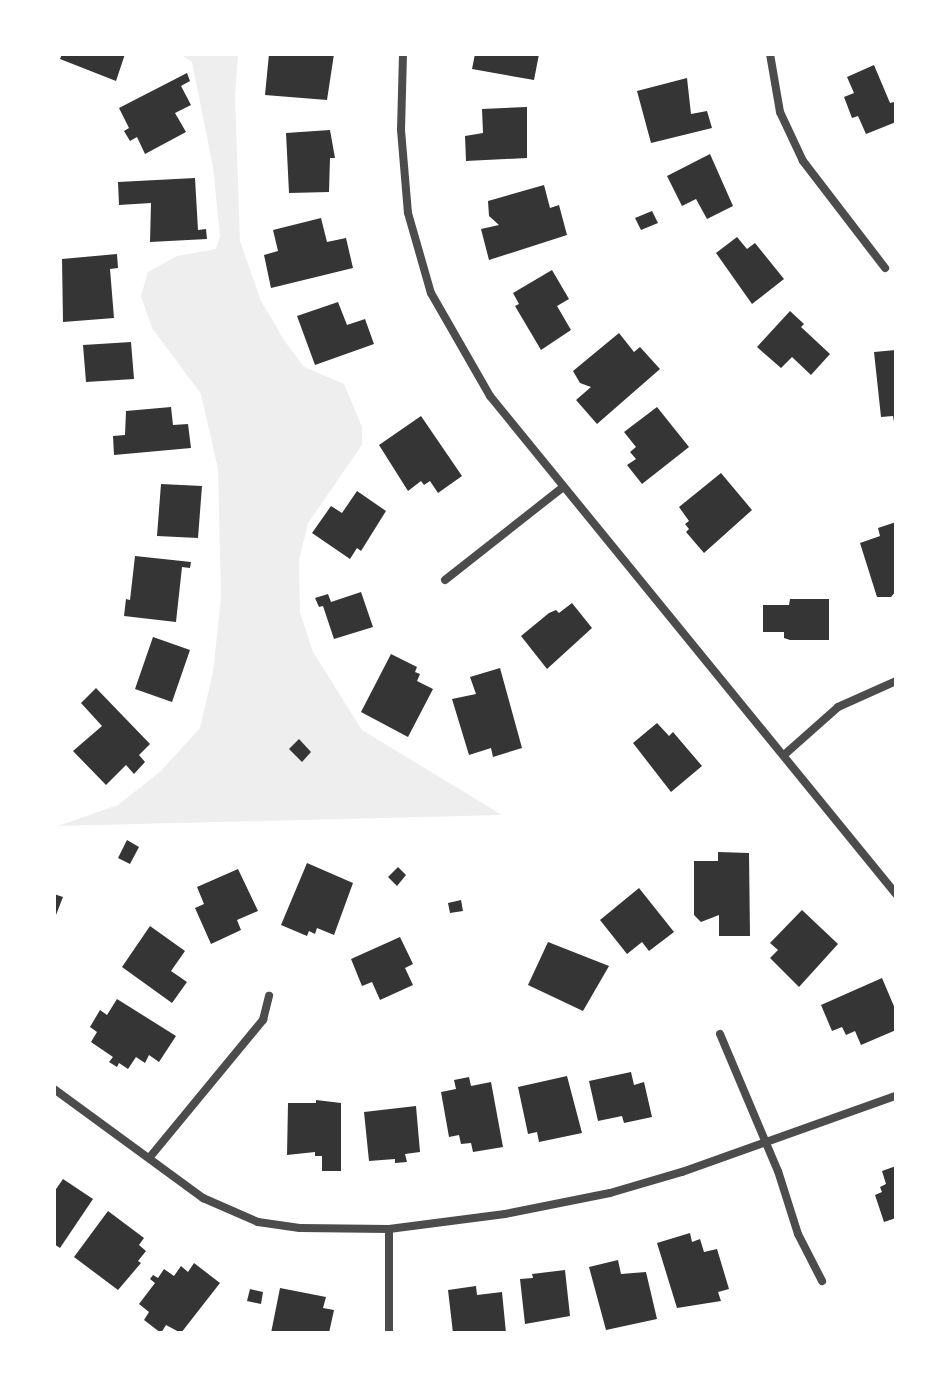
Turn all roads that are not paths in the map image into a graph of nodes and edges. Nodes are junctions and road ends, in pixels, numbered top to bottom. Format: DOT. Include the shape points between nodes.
graph roads {
  1 [pos="403,54"];
  2 [pos="770,54"];
  3 [pos="885,268"];
  4 [pos="563,487"];
  5 [pos="445,580"];
  6 [pos="896,681"];
  7 [pos="784,755"];
  8 [pos="896,894"];
  9 [pos="269,996"];
  10 [pos="720,1034"];
  11 [pos="54,1089"];
  12 [pos="896,1096"];
  13 [pos="764,1141"];
  14 [pos="150,1157"];
  15 [pos="389,1229"];
  16 [pos="822,1281"];
  17 [pos="389,1333"];
  1 -- 4 [label="street" via="401,130 408,213 431,293 490,396"];
  2 -- 3 [label="street" via="780,112 803,161"];
  4 -- 5 [label="street"];
  4 -- 7 [label="street"];
  6 -- 7 [label="street" via="838,707"];
  7 -- 8 [label="street"];
  9 -- 14 [label="street" via="263,1020"];
  10 -- 13 [label="street"];
  11 -- 14 [label="street"];
  12 -- 13 [label="street"];
  13 -- 15 [label="street" via="610,1193"];
  13 -- 16 [label="street" via="798,1234"];
  14 -- 15 [label="street" via="203,1198 258,1222"];
  15 -- 17 [label="street"];
}
